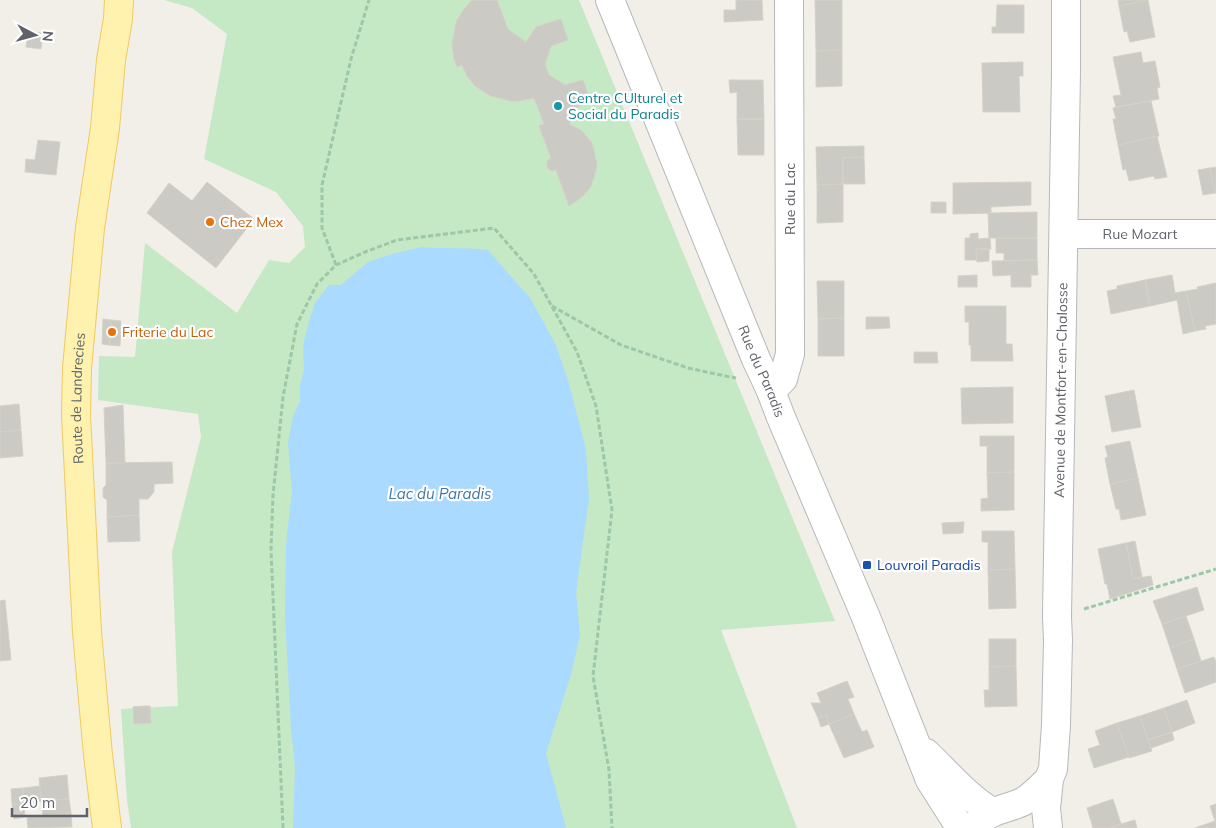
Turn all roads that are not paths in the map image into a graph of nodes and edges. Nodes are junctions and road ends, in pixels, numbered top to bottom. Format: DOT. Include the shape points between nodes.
graph roads {
  1 [pos="119,0"];
  2 [pos="610,0"];
  3 [pos="788,0"];
  4 [pos="1066,0"];
  5 [pos="1064,234"];
  6 [pos="1216,234"];
  7 [pos="771,391"];
  8 [pos="916,743"];
  9 [pos="1049,779"];
  10 [pos="992,815"];
  11 [pos="107,828"];
  12 [pos="959,828"];
  13 [pos="1047,828"];
  1 -- 11 [label="main road, Route de Landrecies" via="90,228 77,368 76,415 87,632"];
  2 -- 7 [label="street, Rue du Paradis"];
  3 -- 7 [label="street, Rue du Lac" via="790,354 783,379"];
  4 -- 5 [label="street, Avenue de Montfort-en-Chalosse"];
  5 -- 6 [label="street, Rue Mozart"];
  5 -- 9 [label="street, Avenue de Montfort-en-Chalosse" via="1056,725 1053,769"];
  7 -- 8 [label="street, Rue du Paradis"];
  8 -- 10 [label="street, Rue du Paradis"];
  8 -- 12 [label="street, Rue du Paradis" via="930,780"];
  9 -- 10 [label="street" via="1023,801"];
  9 -- 13 [label="street, Avenue de Montfort-en-Chalosse"];
  10 -- 13 [label="street, Rue du Paradis" via="1028,810"];
}
